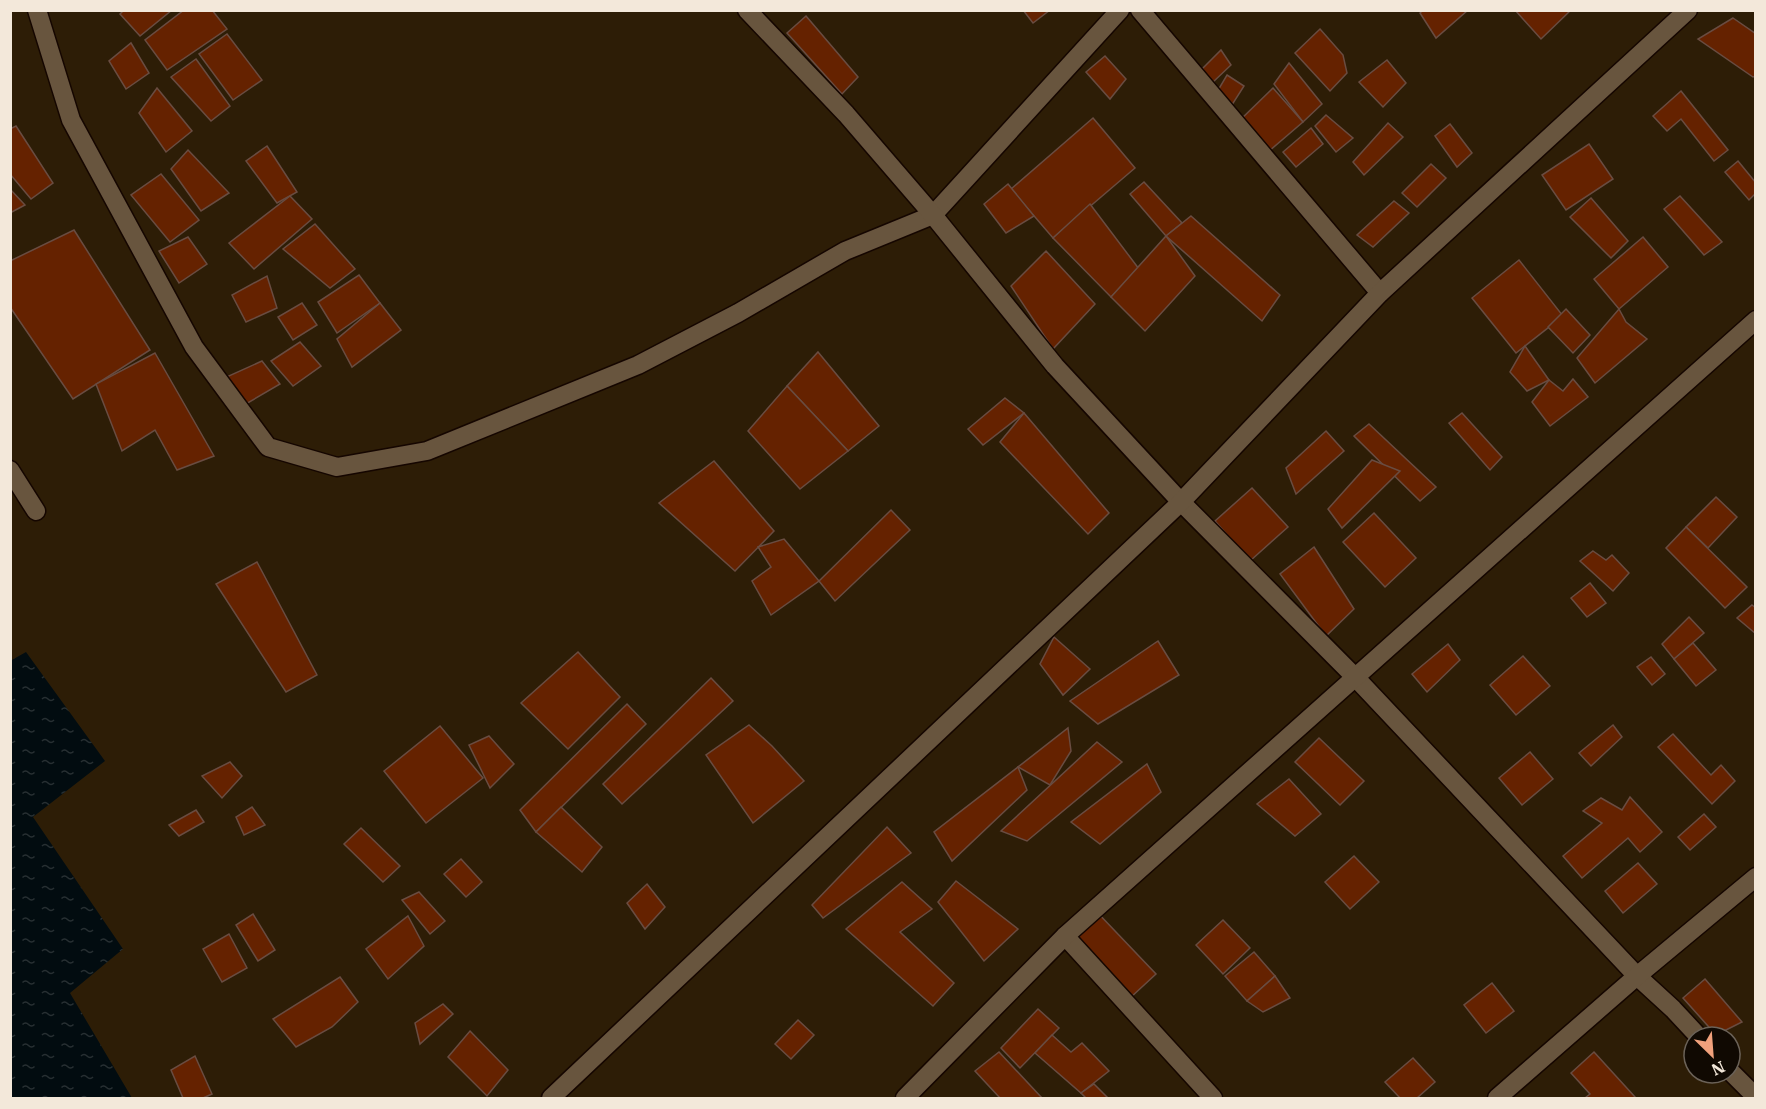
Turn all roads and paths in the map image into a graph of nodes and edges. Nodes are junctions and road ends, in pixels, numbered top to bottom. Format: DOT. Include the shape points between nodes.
graph roads {
  1 [pos="37,10"];
  2 [pos="747,10"];
  3 [pos="1120,10"];
  4 [pos="1140,10"];
  5 [pos="1688,10"];
  6 [pos="933,215"];
  7 [pos="1380,293"];
  8 [pos="1755,320"];
  9 [pos="10,470"];
  10 [pos="1181,502"];
  11 [pos="36,511"];
  12 [pos="1355,677"];
  13 [pos="1755,877"];
  14 [pos="1065,936"];
  15 [pos="1637,976"];
  16 [pos="1688,1025"];
  17 [pos="1742,1083"];
  18 [pos="1755,1097"];
  19 [pos="551,1098"];
  20 [pos="905,1098"];
  21 [pos="1213,1098"];
  22 [pos="1497,1098"];
  1 -- 6 [label="street" via="70,120 194,347 268,447 337,467 427,451 628,369 738,313 846,251"];
  2 -- 6 [label="street" via="846,114"];
  3 -- 6 [label="street"];
  4 -- 7 [label="street"];
  5 -- 7 [label="street"];
  6 -- 10 [label="street" via="1055,366"];
  7 -- 10 [label="street"];
  8 -- 12 [label="street"];
  9 -- 11 [label="street"];
  10 -- 12 [label="street"];
  10 -- 19 [label="street"];
  12 -- 14 [label="street"];
  12 -- 15 [label="street"];
  13 -- 15 [label="street"];
  14 -- 20 [label="street"];
  14 -- 21 [label="street"];
  15 -- 16 [label="street"];
  15 -- 22 [label="street"];
  17 -- 18 [label="street"];
}
